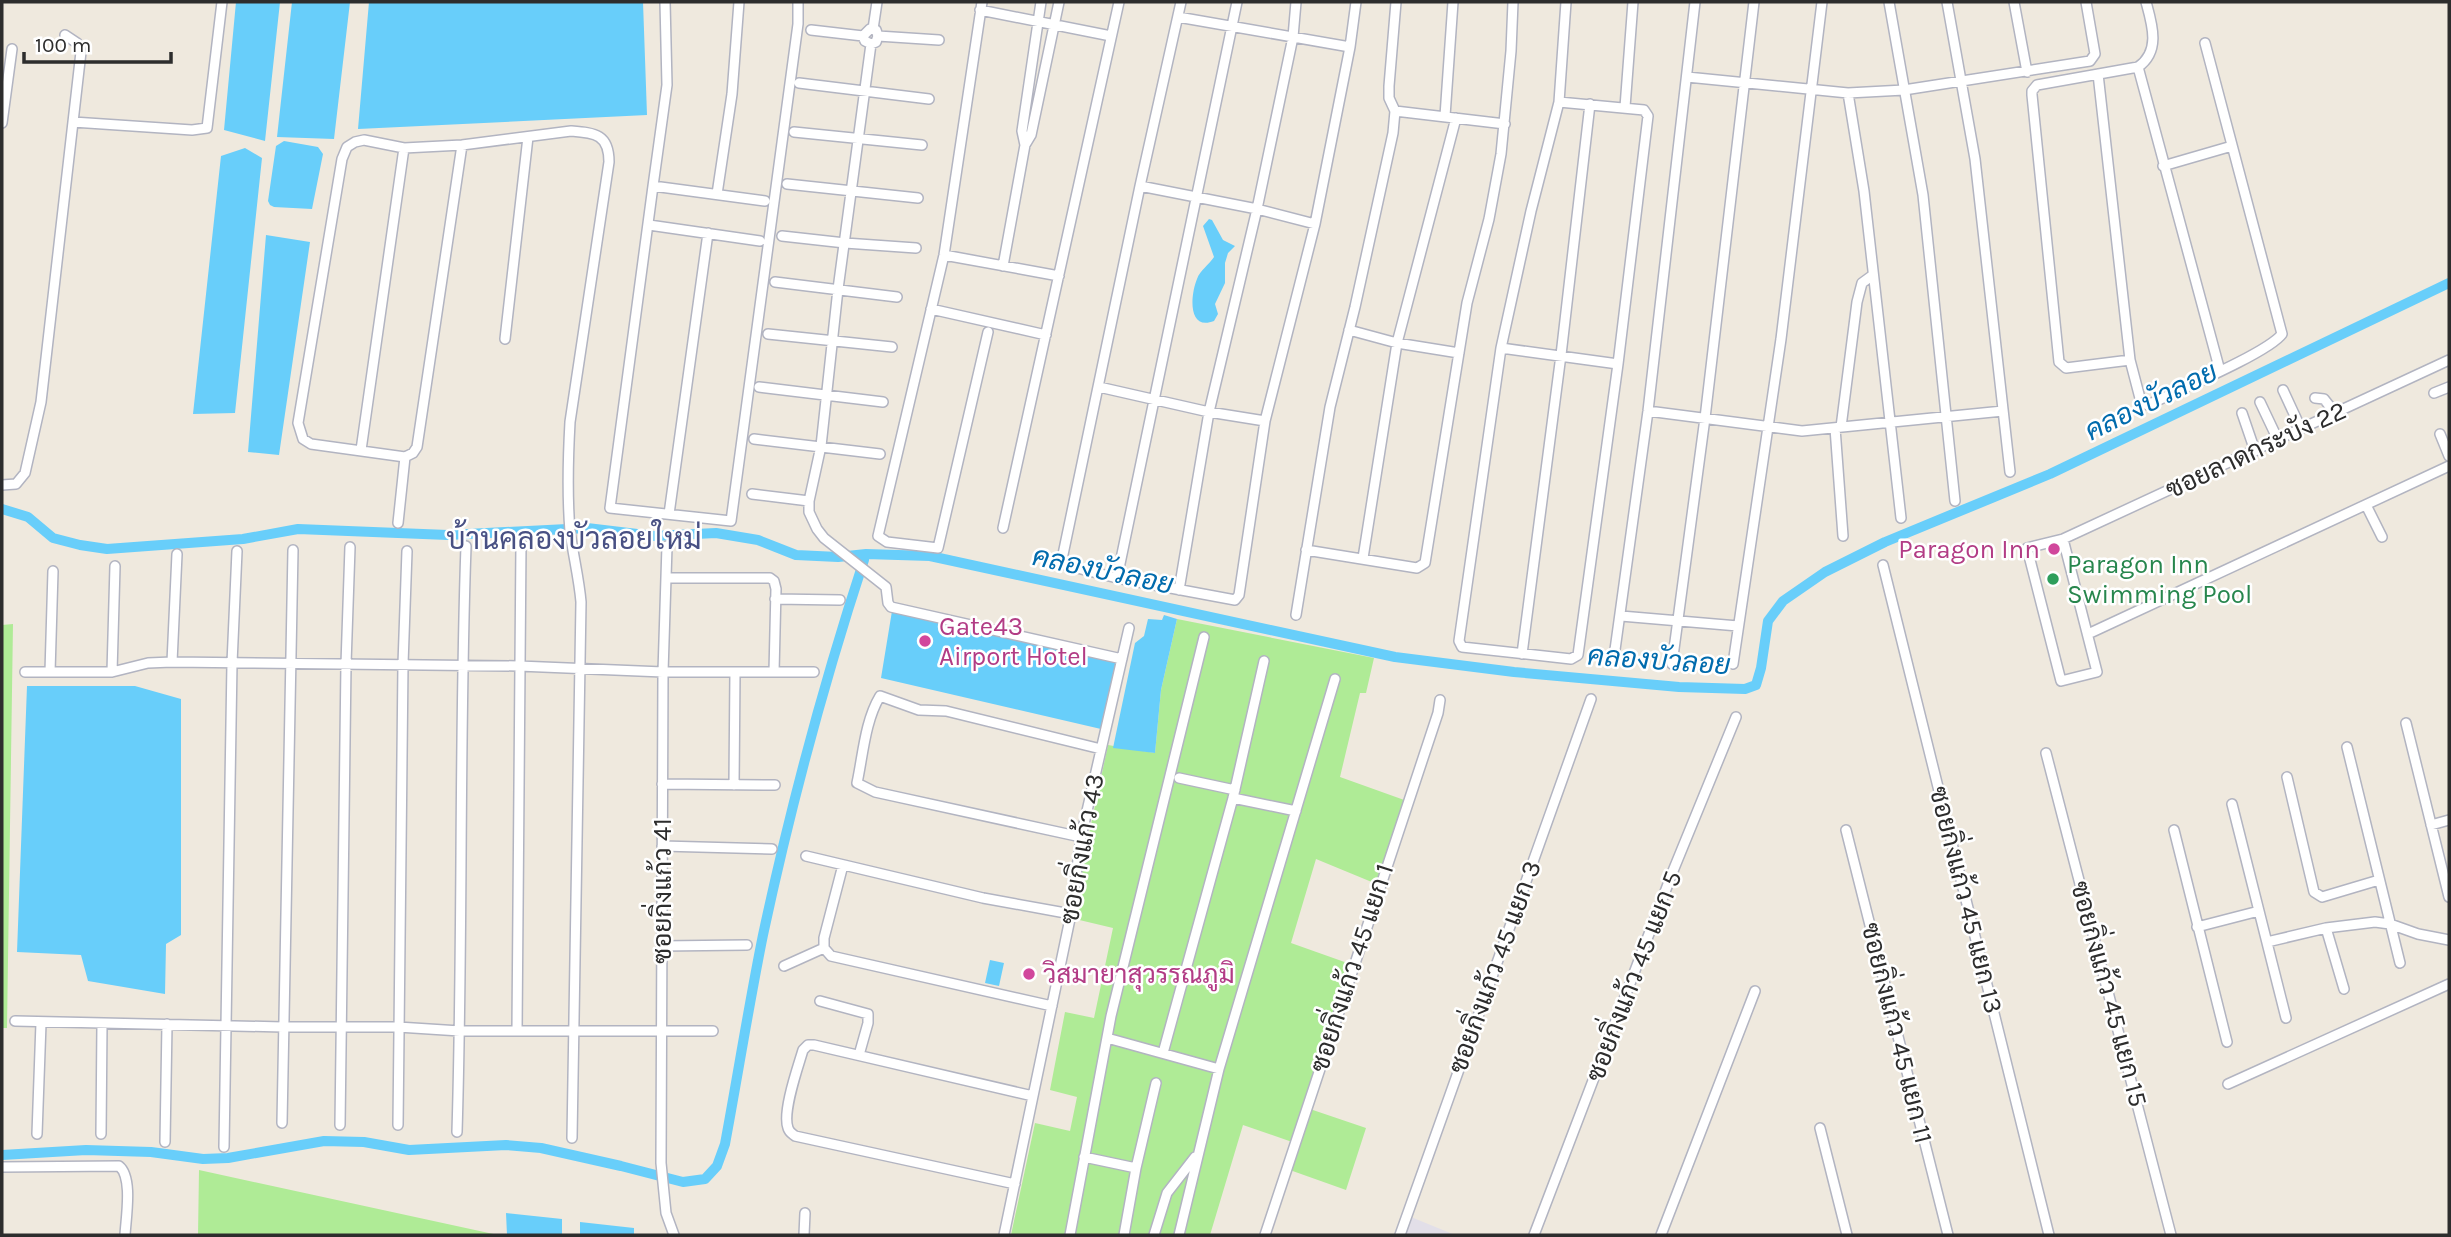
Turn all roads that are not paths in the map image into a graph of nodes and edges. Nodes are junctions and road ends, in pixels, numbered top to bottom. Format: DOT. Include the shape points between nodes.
graph roads {
  1 [pos="222,2"];
  2 [pos="665,2"];
  3 [pos="739,2"];
  4 [pos="798,2"];
  5 [pos="877,2"];
  6 [pos="1041,2"];
  7 [pos="1059,2"];
  8 [pos="1119,2"];
  9 [pos="1181,2"];
  10 [pos="1237,2"];
  11 [pos="1296,2"];
  12 [pos="1356,2"];
  13 [pos="1396,2"];
  14 [pos="1452,2"];
  15 [pos="1513,2"];
  16 [pos="1566,2"];
  17 [pos="1633,2"];
  18 [pos="1695,2"];
  19 [pos="1754,2"];
  20 [pos="1822,2"];
  21 [pos="1889,2"];
  22 [pos="1947,2"];
  23 [pos="2014,2"];
  24 [pos="2086,2"];
  25 [pos="2146,2"];
  26 [pos="981,6"];
  27 [pos="1178,17"];
  28 [pos="1038,22"];
  29 [pos="1054,26"];
  30 [pos="1232,26"];
  31 [pos="811,30"];
  32 [pos="876,33"];
  33 [pos="65,35"];
  34 [pos="863,36"];
  35 [pos="1111,36"];
  36 [pos="1293,37"];
  37 [pos="939,40"];
  38 [pos="2205,43"];
  39 [pos="871,44"];
  40 [pos="1350,47"];
  41 [pos="12,49"];
  42 [pos="2138,66"];
  43 [pos="2027,72"];
  44 [pos="2098,74"];
  45 [pos="1687,77"];
  46 [pos="1961,82"];
  47 [pos="799,83"];
  48 [pos="1744,84"];
  49 [pos="1904,90"];
  50 [pos="1811,91"];
  51 [pos="866,93"];
  52 [pos="1848,93"];
  53 [pos="929,99"];
  54 [pos="1559,102"];
  55 [pos="1590,104"];
  56 [pos="1625,107"];
  57 [pos="1395,111"];
  58 [pos="1445,116"];
  59 [pos="1456,118"];
  60 [pos="73,122"];
  61 [pos="2,123"];
  62 [pos="1505,124"];
  63 [pos="794,132"];
  64 [pos="528,137"];
  65 [pos="858,139"];
  66 [pos="462,145"];
  67 [pos="922,145"];
  68 [pos="1025,145"];
  69 [pos="2232,146"];
  70 [pos="404,148"];
  71 [pos="2163,166"];
  72 [pos="787,184"];
  73 [pos="653,186"];
  74 [pos="1140,186"];
  75 [pos="851,191"];
  76 [pos="717,194"];
  77 [pos="1195,197"];
  78 [pos="918,198"];
  79 [pos="765,201"];
  80 [pos="1257,209"];
  81 [pos="1315,224"];
  82 [pos="649,225"];
  83 [pos="708,233"];
  84 [pos="782,236"];
  85 [pos="760,241"];
  86 [pos="845,243"];
  87 [pos="916,248"];
  88 [pos="944,255"];
  89 [pos="1003,266"];
  90 [pos="1873,275"];
  91 [pos="1059,276"];
  92 [pos="775,282"];
  93 [pos="838,289"];
  94 [pos="897,297"];
  95 [pos="931,309"];
  96 [pos="1349,330"];
  97 [pos="988,332"];
  98 [pos="768,334"];
  99 [pos="1046,335"];
  100 [pos="505,339"];
  101 [pos="832,342"];
  102 [pos="1397,343"];
  103 [pos="892,347"];
  104 [pos="1501,348"];
  105 [pos="1458,353"];
  106 [pos="1561,355"];
  107 [pos="2130,360"];
  108 [pos="2449,360"];
  109 [pos="1618,364"];
  110 [pos="2220,371"];
  111 [pos="759,387"];
  112 [pos="1098,387"];
  113 [pos="2449,387"];
  114 [pos="2283,390"];
  115 [pos="2434,393"];
  116 [pos="826,395"];
  117 [pos="2315,398"];
  118 [pos="1154,399"];
  119 [pos="2260,401"];
  120 [pos="883,402"];
  121 [pos="1648,411"];
  122 [pos="2003,411"];
  123 [pos="1209,412"];
  124 [pos="2242,413"];
  125 [pos="2335,413"];
  126 [pos="1947,416"];
  127 [pos="1705,418"];
  128 [pos="1265,421"];
  129 [pos="1891,422"];
  130 [pos="1768,426"];
  131 [pos="1838,427"];
  132 [pos="2301,429"];
  133 [pos="2440,434"];
  134 [pos="754,439"];
  135 [pos="2278,440"];
  136 [pos="821,446"];
  137 [pos="361,450"];
  138 [pos="2255,451"];
  139 [pos="880,454"];
  140 [pos="2449,456"];
  141 [pos="405,457"];
  142 [pos="2449,466"];
  143 [pos="2010,472"];
  144 [pos="2,485"];
  145 [pos="752,494"];
  146 [pos="809,500"];
  147 [pos="1955,501"];
  148 [pos="2367,505"];
  149 [pos="670,513"];
  150 [pos="1901,518"];
  151 [pos="398,523"];
  152 [pos="1003,528"];
  153 [pos="1843,536"];
  154 [pos="2382,537"];
  155 [pos="2063,539"];
  156 [pos="521,543"];
  157 [pos="667,545"];
  158 [pos="350,547"];
  159 [pos="466,547"];
  160 [pos="293,550"];
  161 [pos="1306,550"];
  162 [pos="237,551"];
  163 [pos="407,551"];
  164 [pos="177,554"];
  165 [pos="1363,558"];
  166 [pos="1883,565"];
  167 [pos="115,566"];
  168 [pos="53,571"];
  169 [pos="666,578"];
  170 [pos="1117,578"];
  171 [pos="1179,590"];
  172 [pos="775,599"];
  173 [pos="840,600"];
  174 [pos="1296,615"];
  175 [pos="1621,616"];
  176 [pos="1678,621"];
  177 [pos="1738,626"];
  178 [pos="1129,628"];
  179 [pos="2088,634"];
  180 [pos="1204,637"];
  181 [pos="1522,654"];
  182 [pos="1614,657"];
  183 [pos="1122,659"];
  184 [pos="1264,661"];
  185 [pos="172,662"];
  186 [pos="290,662"];
  187 [pos="232,663"];
  188 [pos="346,664"];
  189 [pos="403,664"];
  190 [pos="1672,664"];
  191 [pos="1733,664"];
  192 [pos="462,666"];
  193 [pos="520,666"];
  194 [pos="579,669"];
  195 [pos="25,672"];
  196 [pos="50,672"];
  197 [pos="112,672"];
  198 [pos="663,672"];
  199 [pos="736,672"];
  200 [pos="774,672"];
  201 [pos="814,672"];
  202 [pos="1335,679"];
  203 [pos="1591,699"];
  204 [pos="1440,700"];
  205 [pos="1736,717"];
  206 [pos="2406,723"];
  207 [pos="2347,747"];
  208 [pos="1101,749"];
  209 [pos="2046,752"];
  210 [pos="2287,777"];
  211 [pos="1179,778"];
  212 [pos="662,784"];
  213 [pos="734,785"];
  214 [pos="775,785"];
  215 [pos="1234,794"];
  216 [pos="2232,804"];
  217 [pos="1296,811"];
  218 [pos="2449,820"];
  219 [pos="2431,825"];
  220 [pos="1846,830"];
  221 [pos="2174,830"];
  222 [pos="1081,837"];
  223 [pos="662,846"];
  224 [pos="772,849"];
  225 [pos="806,856"];
  226 [pos="844,865"];
  227 [pos="2379,880"];
  228 [pos="2449,897"];
  229 [pos="2259,911"];
  230 [pos="1072,915"];
  231 [pos="2390,923"];
  232 [pos="2197,927"];
  233 [pos="2326,928"];
  234 [pos="2449,940"];
  235 [pos="2267,942"];
  236 [pos="747,945"];
  237 [pos="661,946"];
  238 [pos="824,948"];
  239 [pos="2400,963"];
  240 [pos="784,967"];
  241 [pos="2449,984"];
  242 [pos="2344,989"];
  243 [pos="1755,991"];
  244 [pos="820,1001"];
  245 [pos="1052,1006"];
  246 [pos="2286,1018"];
  247 [pos="15,1021"];
  248 [pos="41,1023"];
  249 [pos="102,1024"];
  250 [pos="167,1024"];
  251 [pos="226,1026"];
  252 [pos="283,1027"];
  253 [pos="341,1027"];
  254 [pos="398,1027"];
  255 [pos="460,1031"];
  256 [pos="517,1031"];
  257 [pos="573,1031"];
  258 [pos="713,1031"];
  259 [pos="661,1032"];
  260 [pos="1107,1038"];
  261 [pos="2227,1042"];
  262 [pos="1163,1053"];
  263 [pos="859,1055"];
  264 [pos="1219,1069"];
  265 [pos="1156,1083"];
  266 [pos="2228,1084"];
  267 [pos="1033,1096"];
  268 [pos="282,1123"];
  269 [pos="340,1125"];
  270 [pos="398,1125"];
  271 [pos="1820,1128"];
  272 [pos="457,1132"];
  273 [pos="37,1134"];
  274 [pos="101,1134"];
  275 [pos="572,1138"];
  276 [pos="165,1142"];
  277 [pos="225,1147"];
  278 [pos="1199,1153"];
  279 [pos="1084,1157"];
  280 [pos="2,1167"];
  281 [pos="1136,1168"];
  282 [pos="1015,1184"];
  283 [pos="804,1213"];
  284 [pos="125,1235"];
  285 [pos="674,1235"];
  286 [pos="804,1235"];
  287 [pos="1004,1235"];
  288 [pos="1070,1235"];
  289 [pos="1124,1235"];
  290 [pos="1154,1235"];
  291 [pos="1179,1235"];
  292 [pos="1265,1235"];
  293 [pos="1400,1235"];
  294 [pos="1534,1235"];
  295 [pos="1661,1235"];
  296 [pos="1847,1235"];
  297 [pos="1948,1235"];
  298 [pos="2049,1235"];
  299 [pos="2171,1235"];
  1 -- 60 [label="street" via="207,128"];
  2 -- 73 [label="street" via="667,85"];
  3 -- 76 [label="street" via="732,94"];
  4 -- 149 [label="street" via="732,521"];
  5 -- 32 [label="street"];
  6 -- 28 [label="street"];
  7 -- 29 [label="street"];
  8 -- 35 [label="street"];
  9 -- 27 [label="street"];
  10 -- 30 [label="street"];
  11 -- 36 [label="street"];
  12 -- 40 [label="street"];
  13 -- 57 [label="street" via="1388,86"];
  14 -- 58 [label="street"];
  15 -- 62 [label="street"];
  16 -- 54 [label="street"];
  17 -- 56 [label="street"];
  18 -- 45 [label="street"];
  19 -- 48 [label="street"];
  20 -- 50 [label="street"];
  21 -- 49 [label="street"];
  22 -- 46 [label="street"];
  23 -- 43 [label="street"];
  24 -- 43 [label="street" via="2093,59"];
  25 -- 42 [label="street" via="2152,46"];
  26 -- 28 [label="street"];
  26 -- 88 [label="street"];
  27 -- 30 [label="street"];
  27 -- 74 [label="street"];
  28 -- 29 [label="street"];
  28 -- 68 [label="street" via="1022,131"];
  29 -- 35 [label="street"];
  29 -- 68 [label="street"];
  30 -- 36 [label="street"];
  30 -- 77 [label="street"];
  31 -- 34 [label="street"];
  32 -- 34 [label="street" via="867,30"];
  32 -- 37 [label="street"];
  32 -- 39 [label="street"];
  33 -- 60 [label="street" via="81,52"];
  34 -- 39 [label="street"];
  35 -- 91 [label="street"];
  36 -- 40 [label="street"];
  36 -- 80 [label="street"];
  38 -- 69 [label="street"];
  39 -- 51 [label="street"];
  40 -- 81 [label="street"];
  41 -- 61 [label="street"];
  42 -- 44 [label="street"];
  42 -- 71 [label="street"];
  43 -- 46 [label="street"];
  44 -- 107 [label="street"];
  44 -- 107 [label="street" via="2037,85 2032,91 2059,362 2066,368"];
  45 -- 48 [label="street"];
  45 -- 121 [label="street"];
  46 -- 49 [label="street"];
  46 -- 122 [label="street" via="1975,159"];
  47 -- 51 [label="street"];
  48 -- 50 [label="street"];
  48 -- 127 [label="street"];
  49 -- 52 [label="street"];
  49 -- 126 [label="street" via="1923,195"];
  50 -- 52 [label="street"];
  50 -- 130 [label="street"];
  51 -- 53 [label="street"];
  51 -- 65 [label="street"];
  52 -- 90 [label="street"];
  54 -- 55 [label="street"];
  54 -- 104 [label="street"];
  55 -- 56 [label="street"];
  55 -- 106 [label="street"];
  56 -- 109 [label="street" via="1644,110 1648,116"];
  57 -- 58 [label="street"];
  57 -- 96 [label="street"];
  58 -- 59 [label="street"];
  59 -- 62 [label="street"];
  59 -- 102 [label="street"];
  60 -- 144 [label="street" via="41,402 25,474 16,484"];
  62 -- 105 [label="street" via="1496,187"];
  63 -- 65 [label="street"];
  64 -- 66 [label="street"];
  64 -- 100 [label="street"];
  64 -- 194 [label="street" via="588,133 601,137 609,152 570,422 569,516 581,602"];
  65 -- 67 [label="street"];
  65 -- 75 [label="street"];
  66 -- 70 [label="street"];
  66 -- 141 [label="street" via="417,447"];
  68 -- 89 [label="street"];
  69 -- 71 [label="street"];
  69 -- 110 [label="street" via="2282,334"];
  70 -- 137 [label="street"];
  70 -- 137 [label="street" via="364,140 346,147 298,423 303,439 311,444"];
  71 -- 110 [label="street"];
  72 -- 75 [label="street"];
  73 -- 76 [label="street"];
  73 -- 82 [label="street"];
  74 -- 77 [label="street"];
  74 -- 112 [label="street"];
  75 -- 78 [label="street"];
  75 -- 86 [label="street"];
  76 -- 79 [label="street"];
  77 -- 80 [label="street"];
  77 -- 118 [label="street"];
  80 -- 81 [label="street"];
  80 -- 123 [label="street"];
  81 -- 128 [label="street"];
  82 -- 83 [label="street"];
  82 -- 149 [label="street" via="610,508"];
  83 -- 85 [label="street"];
  83 -- 149 [label="street"];
  84 -- 86 [label="street"];
  86 -- 87 [label="street"];
  86 -- 93 [label="street"];
  88 -- 89 [label="street"];
  88 -- 95 [label="street"];
  89 -- 91 [label="street"];
  90 -- 129 [label="street"];
  90 -- 131 [label="street" via="1862,283 1857,302"];
  91 -- 99 [label="street"];
  92 -- 93 [label="street"];
  93 -- 94 [label="street"];
  93 -- 101 [label="street"];
  95 -- 97 [label="street" via="878,536 887,542 938,548"];
  95 -- 99 [label="street"];
  96 -- 102 [label="street"];
  96 -- 161 [label="street" via="1330,407"];
  98 -- 101 [label="street"];
  99 -- 152 [label="street"];
  101 -- 103 [label="street"];
  101 -- 116 [label="street"];
  102 -- 105 [label="street"];
  102 -- 165 [label="street"];
  104 -- 106 [label="street"];
  104 -- 181 [label="street" via="1459,641 1462,648"];
  105 -- 165 [label="street" via="1425,563 1417,568"];
  106 -- 109 [label="street"];
  106 -- 181 [label="street"];
  107 -- 110 [label="street" via="2145,405"];
  108 -- 125 [label="street, ซอยลาดกระบัง 22"];
  109 -- 181 [label="street" via="1578,655 1572,659"];
  111 -- 116 [label="street"];
  112 -- 118 [label="street"];
  112 -- 170 [label="street" via="1060,564"];
  113 -- 115 [label="street"];
  114 -- 132 [label="street"];
  116 -- 120 [label="street"];
  116 -- 136 [label="street"];
  117 -- 125 [label="street" via="2327,401"];
  118 -- 123 [label="street"];
  118 -- 170 [label="street"];
  119 -- 135 [label="street"];
  121 -- 127 [label="street"];
  121 -- 175 [label="street"];
  122 -- 126 [label="street"];
  122 -- 143 [label="street"];
  123 -- 128 [label="street"];
  123 -- 171 [label="street"];
  124 -- 138 [label="street"];
  125 -- 132 [label="street, ซอยลาดกระบัง 22"];
  126 -- 129 [label="street"];
  126 -- 147 [label="street"];
  127 -- 130 [label="street"];
  127 -- 176 [label="street"];
  128 -- 171 [label="street" via="1237,599"];
  129 -- 131 [label="street"];
  129 -- 150 [label="street"];
  130 -- 131 [label="street" via="1802,430"];
  130 -- 177 [label="street"];
  131 -- 153 [label="street"];
  132 -- 135 [label="street, ซอยลาดกระบัง 22"];
  133 -- 140 [label="street"];
  134 -- 136 [label="street"];
  135 -- 138 [label="street, ซอยลาดกระบัง 22"];
  136 -- 139 [label="street"];
  136 -- 146 [label="street"];
  137 -- 141 [label="street"];
  138 -- 155 [label="street, ซอยลาดกระบัง 22"];
  141 -- 151 [label="street"];
  142 -- 148 [label="street"];
  145 -- 146 [label="street"];
  146 -- 183 [label="street" via="817,529 883,585 891,607"];
  148 -- 154 [label="street"];
  148 -- 179 [label="street"];
  155 -- 179 [label="street"];
  155 -- 179 [label="street, ซอยลาดกระบัง 22" via="2027,548 2060,681 2096,672"];
  156 -- 193 [label="street"];
  157 -- 169 [label="street, ซอยกิ่งแก้ว 41"];
  158 -- 188 [label="street"];
  159 -- 192 [label="street"];
  160 -- 186 [label="street"];
  161 -- 165 [label="street"];
  161 -- 174 [label="street"];
  162 -- 187 [label="street"];
  163 -- 189 [label="street"];
  164 -- 185 [label="street"];
  166 -- 298 [label="street, ซอยกิ่งแก้ว 45 แยก 13"];
  167 -- 197 [label="street"];
  168 -- 196 [label="street"];
  169 -- 172 [label="street" via="770,578 776,583"];
  169 -- 198 [label="street, ซอยกิ่งแก้ว 41"];
  170 -- 171 [label="street"];
  172 -- 173 [label="street"];
  172 -- 200 [label="street"];
  175 -- 176 [label="street"];
  175 -- 182 [label="street"];
  176 -- 177 [label="street"];
  176 -- 190 [label="street"];
  177 -- 191 [label="street"];
  178 -- 183 [label="street, ซอยกิ่งแก้ว 43"];
  180 -- 260 [label="street"];
  183 -- 208 [label="street, ซอยกิ่งแก้ว 43"];
  184 -- 215 [label="street"];
  185 -- 187 [label="street"];
  185 -- 197 [label="street"];
  186 -- 187 [label="street"];
  186 -- 188 [label="street"];
  186 -- 252 [label="street"];
  187 -- 251 [label="street"];
  188 -- 189 [label="street"];
  188 -- 253 [label="street"];
  189 -- 192 [label="street"];
  189 -- 254 [label="street"];
  192 -- 193 [label="street"];
  192 -- 255 [label="street"];
  193 -- 194 [label="street"];
  193 -- 256 [label="street"];
  194 -- 198 [label="street"];
  194 -- 257 [label="street"];
  195 -- 196 [label="street"];
  196 -- 197 [label="street"];
  198 -- 199 [label="street"];
  198 -- 212 [label="street, ซอยกิ่งแก้ว 41"];
  199 -- 200 [label="street"];
  199 -- 213 [label="street"];
  200 -- 201 [label="street"];
  202 -- 217 [label="street"];
  203 -- 293 [label="street, ซอยกิ่งแก้ว 45 แยก 3"];
  204 -- 292 [label="street, ซอยกิ่งแก้ว 45 แยก 1"];
  205 -- 294 [label="street, ซอยกิ่งแก้ว 45 แยก 5"];
  206 -- 219 [label="street"];
  207 -- 227 [label="street"];
  208 -- 222 [label="street, ซอยกิ่งแก้ว 43"];
  208 -- 222 [label="street" via="946,711 919,710 880,696 873,707 857,783 874,792"];
  209 -- 299 [label="street, ซอยกิ่งแก้ว 45 แยก 15"];
  210 -- 227 [label="street" via="2314,892 2322,897"];
  211 -- 215 [label="street"];
  212 -- 213 [label="street"];
  212 -- 223 [label="street, ซอยกิ่งแก้ว 41"];
  213 -- 214 [label="street"];
  215 -- 217 [label="street"];
  215 -- 262 [label="street"];
  216 -- 229 [label="street"];
  217 -- 264 [label="street"];
  218 -- 219 [label="street"];
  219 -- 228 [label="street"];
  220 -- 297 [label="street, ซอยกิ่งแก้ว 45 แยก 11"];
  221 -- 232 [label="street"];
  222 -- 230 [label="street, ซอยกิ่งแก้ว 43"];
  223 -- 224 [label="street"];
  223 -- 237 [label="street, ซอยกิ่งแก้ว 41"];
  225 -- 226 [label="street"];
  226 -- 230 [label="street"];
  226 -- 238 [label="street"];
  227 -- 231 [label="street"];
  229 -- 232 [label="street"];
  229 -- 235 [label="street"];
  230 -- 245 [label="street, ซอยกิ่งแก้ว 43"];
  231 -- 233 [label="street"];
  231 -- 234 [label="street"];
  231 -- 239 [label="street"];
  232 -- 261 [label="street"];
  233 -- 235 [label="street"];
  233 -- 242 [label="street"];
  235 -- 246 [label="street"];
  236 -- 237 [label="street"];
  237 -- 259 [label="street, ซอยกิ่งแก้ว 41"];
  238 -- 240 [label="street"];
  238 -- 245 [label="street" via="831,956"];
  241 -- 266 [label="street"];
  243 -- 295 [label="street"];
  244 -- 263 [label="street" via="868,1014"];
  245 -- 267 [label="street, ซอยกิ่งแก้ว 43"];
  247 -- 248 [label="street"];
  248 -- 249 [label="street"];
  248 -- 273 [label="street"];
  249 -- 250 [label="street"];
  249 -- 274 [label="street"];
  250 -- 251 [label="street"];
  250 -- 276 [label="street"];
  251 -- 252 [label="street"];
  251 -- 277 [label="street"];
  252 -- 253 [label="street"];
  252 -- 268 [label="street"];
  253 -- 254 [label="street"];
  253 -- 269 [label="street"];
  254 -- 255 [label="street"];
  254 -- 270 [label="street"];
  255 -- 256 [label="street"];
  255 -- 272 [label="street"];
  256 -- 257 [label="street"];
  257 -- 259 [label="street"];
  257 -- 275 [label="street"];
  258 -- 259 [label="street"];
  259 -- 285 [label="street, ซอยกิ่งแก้ว 41" via="661,1163 666,1213"];
  260 -- 262 [label="street"];
  260 -- 279 [label="street"];
  262 -- 264 [label="street"];
  263 -- 267 [label="street"];
  263 -- 282 [label="street" via="814,1045 803,1050 787,1119 791,1133"];
  264 -- 278 [label="street"];
  265 -- 281 [label="street"];
  267 -- 282 [label="street, ซอยกิ่งแก้ว 43"];
  271 -- 296 [label="street"];
  278 -- 290 [label="street" via="1167,1193"];
  278 -- 291 [label="street"];
  279 -- 281 [label="street"];
  279 -- 288 [label="street"];
  280 -- 284 [label="street" via="119,1166 128,1184"];
  281 -- 289 [label="street"];
  282 -- 287 [label="street, ซอยกิ่งแก้ว 43"];
  283 -- 286 [label="street"];
}
